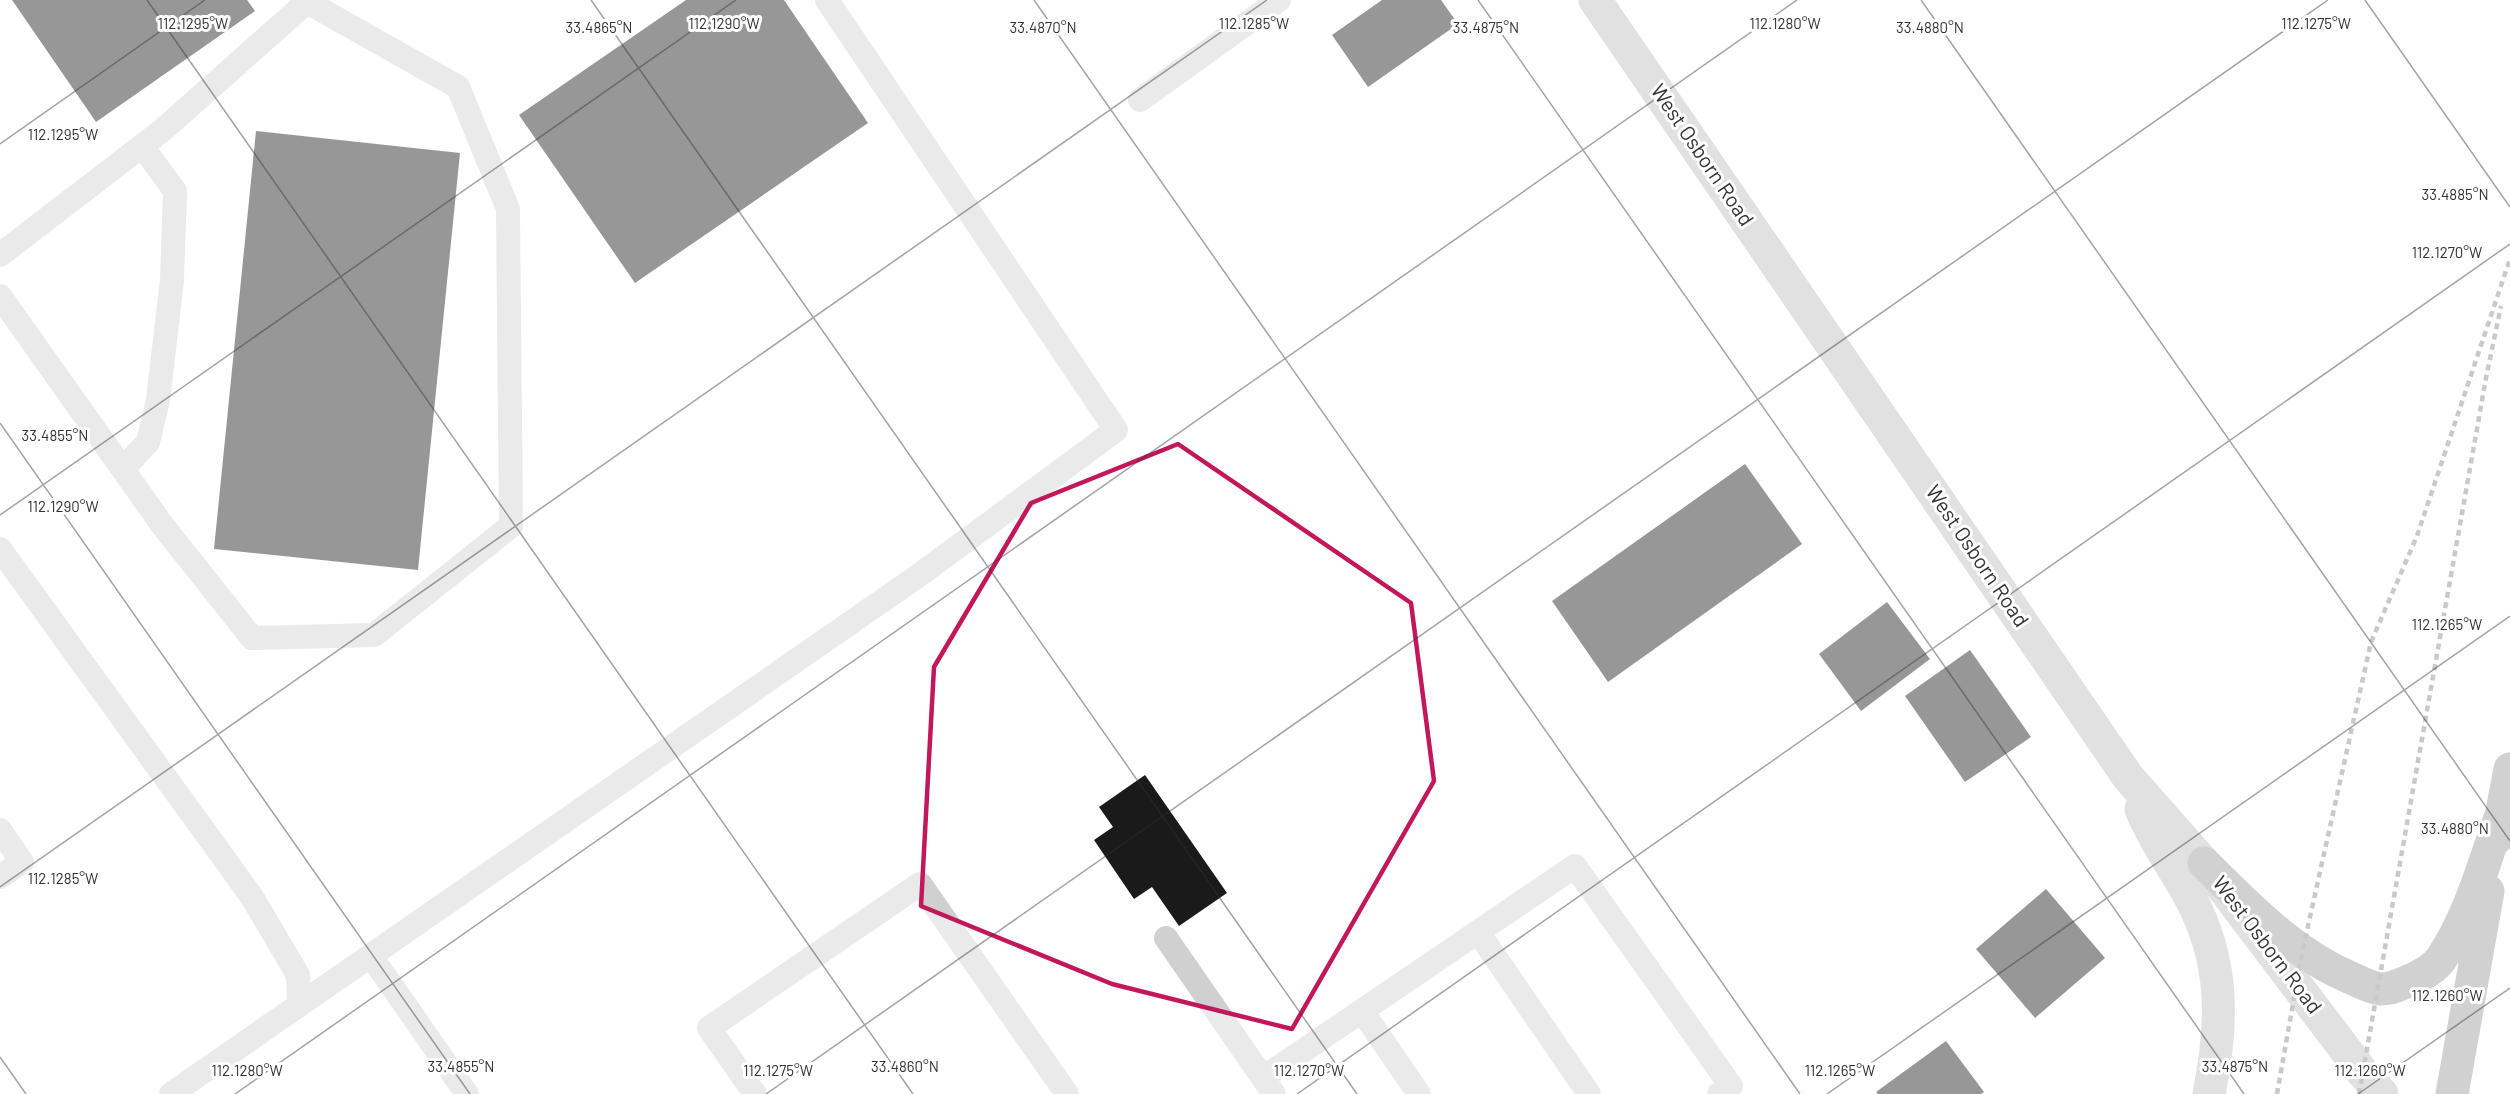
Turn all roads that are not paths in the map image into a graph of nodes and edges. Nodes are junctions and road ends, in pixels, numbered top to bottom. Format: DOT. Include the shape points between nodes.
graph roads {
  1 [pos="827,0"];
  2 [pos="1279,0"];
  3 [pos="1595,0"];
  4 [pos="309,1"];
  5 [pos="1140,100"];
  6 [pos="142,146"];
  7 [pos="0,255"];
  8 [pos="0,296"];
  9 [pos="123,469"];
  10 [pos="0,549"];
  11 [pos="2510,769"];
  12 [pos="2128,777"];
  13 [pos="2501,815"];
  14 [pos="0,830"];
  15 [pos="2204,863"];
  16 [pos="0,877"];
  17 [pos="1478,932"];
  18 [pos="1166,938"];
  19 [pos="371,956"];
  20 [pos="299,1005"];
  21 [pos="1362,1011"];
  22 [pos="1269,1086"];
  23 [pos="463,1093"];
  24 [pos="171,1094"];
  25 [pos="755,1094"];
  26 [pos="1067,1094"];
  27 [pos="1419,1094"];
  28 [pos="1589,1094"];
  29 [pos="1719,1094"];
  30 [pos="2209,1094"];
  31 [pos="2382,1094"];
  32 [pos="2452,1094"];
  1 -- 19 [label="lane" via="1116,430 918,576"];
  2 -- 5 [label="lane"];
  3 -- 12 [label="street, West Osborn Road"];
  4 -- 6 [label="lane"];
  4 -- 9 [label="lane" via="458,87 508,209 511,526 374,635 252,638"];
  6 -- 7 [label="lane"];
  6 -- 9 [label="lane" via="176,191 172,280 158,400 148,442"];
  8 -- 9 [label="lane"];
  10 -- 20 [label="lane" via="252,897 298,975"];
  11 -- 13 [label="highway"];
  12 -- 15 [label="street, West Osborn Road"];
  12 -- 30 [label="street" via="2150,831 2199,914 2213,960 2220,1015"];
  13 -- 15 [label="highway" via="2474,892 2439,960 2424,975 2388,988 2361,983 2302,953"];
  13 -- 32 [label="highway"];
  14 -- 16 [label="lane" via="22,862"];
  15 -- 31 [label="street, West Osborn Road"];
  17 -- 21 [label="lane"];
  17 -- 28 [label="lane"];
  17 -- 29 [label="lane" via="1575,866 1731,1086"];
  18 -- 22 [label="lane"];
  19 -- 20 [label="lane"];
  19 -- 23 [label="lane"];
  20 -- 24 [label="lane"];
  21 -- 22 [label="lane"];
  21 -- 27 [label="lane"];
  25 -- 26 [label="lane" via="709,1028 920,884"];
}
